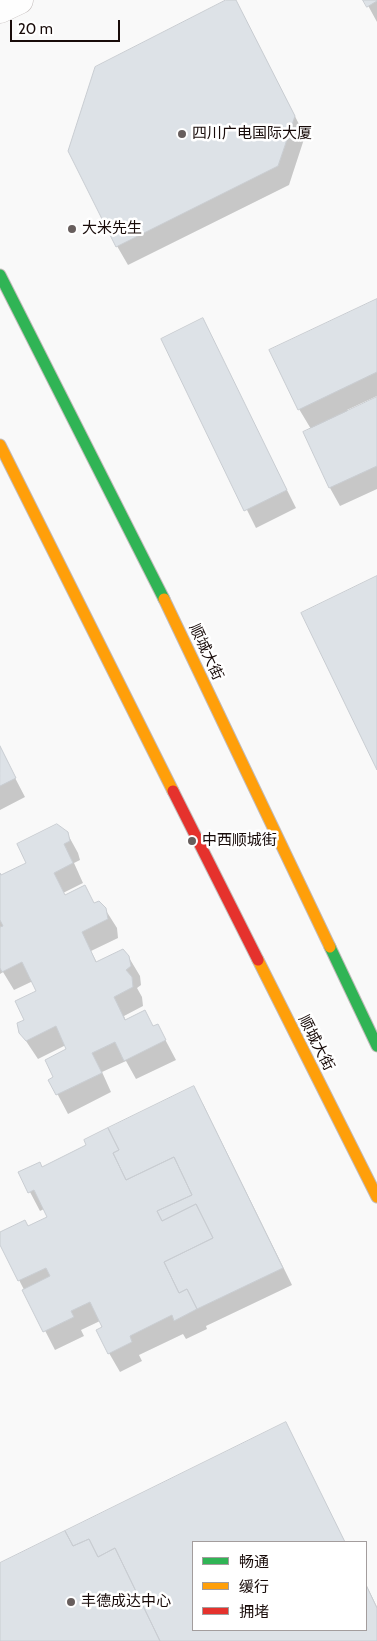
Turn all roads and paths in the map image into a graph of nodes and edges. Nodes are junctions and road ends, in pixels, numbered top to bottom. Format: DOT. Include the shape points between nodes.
graph roads {
  1 [pos="19,0"];
  2 [pos="0,9"];
  3 [pos="0,275"];
  4 [pos="0,445"];
  5 [pos="377,1046"];
  6 [pos="377,1198"];
  1 -- 2 [label="street"];
  3 -- 5 [label="main road, 顺城大街" via="171,613"];
  4 -- 6 [label="main road, 顺城大街"];
}
